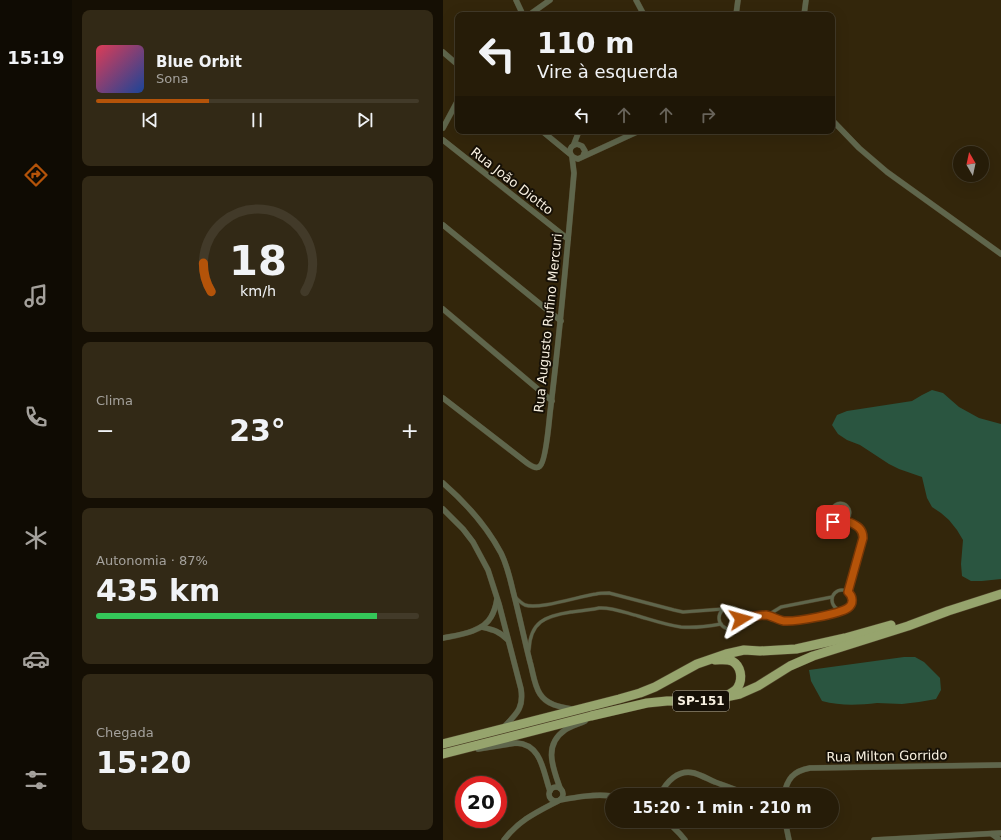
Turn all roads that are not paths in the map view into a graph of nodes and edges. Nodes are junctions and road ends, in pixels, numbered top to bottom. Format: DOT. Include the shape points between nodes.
graph roads {
  1 [pos="516,0"];
  2 [pos="550,0"];
  3 [pos="636,0"];
  4 [pos="738,0"];
  5 [pos="806,0"];
  6 [pos="522,12"];
  7 [pos="533,12"];
  8 [pos="642,12"];
  9 [pos="736,12"];
  10 [pos="804,12"];
  11 [pos="443,52"];
  12 [pos="455,62"];
  13 [pos="455,106"];
  14 [pos="835,123"];
  15 [pos="443,128"];
  16 [pos="546,134"];
  17 [pos="578,134"];
  18 [pos="633,134"];
  19 [pos="443,140"];
  20 [pos="560,145"];
  21 [pos="575,145"];
  22 [pos="583,155"];
  23 [pos="571,156"];
  24 [pos="575,173"];
  25 [pos="443,225"];
  26 [pos="568,239"];
  27 [pos="1001,254"];
  28 [pos="443,309"];
  29 [pos="561,321"];
  30 [pos="443,398"];
  31 [pos="552,401"];
  32 [pos="443,483"];
  33 [pos="443,509"];
  34 [pos="847,521"];
  35 [pos="848,592"];
  36 [pos="1001,594"];
  37 [pos="515,597"];
  38 [pos="832,598"];
  39 [pos="497,599"];
  40 [pos="723,609"];
  41 [pos="844,610"];
  42 [pos="948,611"];
  43 [pos="768,615"];
  44 [pos="741,619"];
  45 [pos="721,624"];
  46 [pos="482,627"];
  47 [pos="443,638"];
  48 [pos="509,641"];
  49 [pos="529,656"];
  50 [pos="697,664"];
  51 [pos="721,698"];
  52 [pos="578,709"];
  53 [pos="601,714"];
  54 [pos="502,729"];
  55 [pos="443,744"];
  56 [pos="445,754"];
  57 [pos="1001,764"];
  58 [pos="664,788"];
  59 [pos="732,788"];
  60 [pos="786,788"];
  61 [pos="561,789"];
  62 [pos="550,792"];
  63 [pos="605,796"];
  64 [pos="580,797"];
  65 [pos="559,801"];
  66 [pos="540,810"];
  67 [pos="675,828"];
  68 [pos="786,828"];
  69 [pos="1001,833"];
  70 [pos="992,834"];
  71 [pos="504,840"];
  72 [pos="685,840"];
  73 [pos="789,840"];
  74 [pos="874,840"];
  75 [pos="1000,840"];
  1 -- 6 [label="street"];
  2 -- 7 [label="street"];
  3 -- 8 [label="street"];
  4 -- 9 [label="street"];
  5 -- 10 [label="street"];
  11 -- 12 [label="street"];
  13 -- 15 [label="street"];
  14 -- 27 [label="street" via="887,172"];
  16 -- 20 [label="street"];
  17 -- 21 [label="street"];
  18 -- 22 [label="street"];
  19 -- 26 [label="street, Rua João Diotto"];
  20 -- 21 [label="street"];
  20 -- 23 [label="street"];
  21 -- 22 [label="street" via="582,146"];
  21 -- 23 [label="street" via="570,149"];
  22 -- 23 [label="street" via="577,159"];
  22 -- 24 [label="street, Rua Augusto Rufino Mercuri"];
  23 -- 24 [label="street, Rua Augusto Rufino Mercuri"];
  24 -- 26 [label="street, Rua Augusto Rufino Mercuri"];
  25 -- 29 [label="street"];
  26 -- 29 [label="street, Rua Augusto Rufino Mercuri"];
  28 -- 31 [label="street"];
  29 -- 31 [label="street, Rua Augusto Rufino Mercuri"];
  30 -- 31 [label="street, Rua Augusto Rufino Mercuri" via="533,468 541,466 543,462"];
  32 -- 37 [label="street" via="467,505 485,528 501,554"];
  33 -- 39 [label="street" via="473,542 488,570"];
  34 -- 34 [label="lane" via="850,515 848,508 843,504 833,506 829,512 833,522 840,524"];
  34 -- 35 [label="lane" via="863,533"];
  35 -- 38 [label="lane" via="837,591"];
  35 -- 41 [label="lane" via="852,602 848,609"];
  36 -- 42 [label="main road, SP-151"];
  37 -- 40 [label="lane" via="525,605 533,606 609,593 683,612"];
  37 -- 49 [label="street"];
  38 -- 41 [label="lane" via="836,608"];
  38 -- 43 [label="lane" via="781,607"];
  39 -- 46 [label="street" via="491,618"];
  39 -- 48 [label="street"];
  40 -- 44 [label="lane" via="730,606 737,609"];
  40 -- 45 [label="lane" via="719,618"];
  41 -- 43 [label="lane" via="829,615 785,621"];
  42 -- 50 [label="main road, SP-151" via="796,649 744,650"];
  42 -- 51 [label="main road, SP-151" via="813,656 741,694"];
  43 -- 44 [label="lane"];
  44 -- 45 [label="lane" via="735,628 727,628"];
  45 -- 49 [label="lane" via="682,627 605,608 555,615 544,620 532,633"];
  46 -- 47 [label="street"];
  46 -- 48 [label="street" via="502,634"];
  48 -- 54 [label="street" via="522,697 519,709"];
  49 -- 52 [label="street" via="540,694 553,705"];
  50 -- 51 [label="main road" via="724,660 738,666 741,680 738,688"];
  50 -- 52 [label="main road, SP-151" via="640,693"];
  51 -- 53 [label="main road, SP-151" via="647,703"];
  52 -- 54 [label="main road, SP-151"];
  53 -- 56 [label="main road, SP-151"];
  53 -- 61 [label="street" via="564,731 554,743 552,761"];
  54 -- 55 [label="main road, SP-151"];
  56 -- 62 [label="street" via="516,744 527,745 541,761"];
  57 -- 60 [label="street, Rua Milton Gorrido" via="810,768 790,777"];
  58 -- 59 [label="street" via="674,777 689,773"];
  61 -- 62 [label="street" via="553,788"];
  61 -- 64 [label="street"];
  61 -- 65 [label="street" via="563,797"];
  62 -- 65 [label="street" via="552,800"];
  62 -- 66 [label="street" via="548,800"];
  63 -- 64 [label="street"];
  64 -- 65 [label="street"];
  65 -- 66 [label="street"];
  66 -- 71 [label="street" via="529,816"];
  67 -- 72 [label="street"];
  68 -- 73 [label="street"];
  69 -- 70 [label="street"];
  70 -- 74 [label="street"];
  70 -- 75 [label="street"];
}
